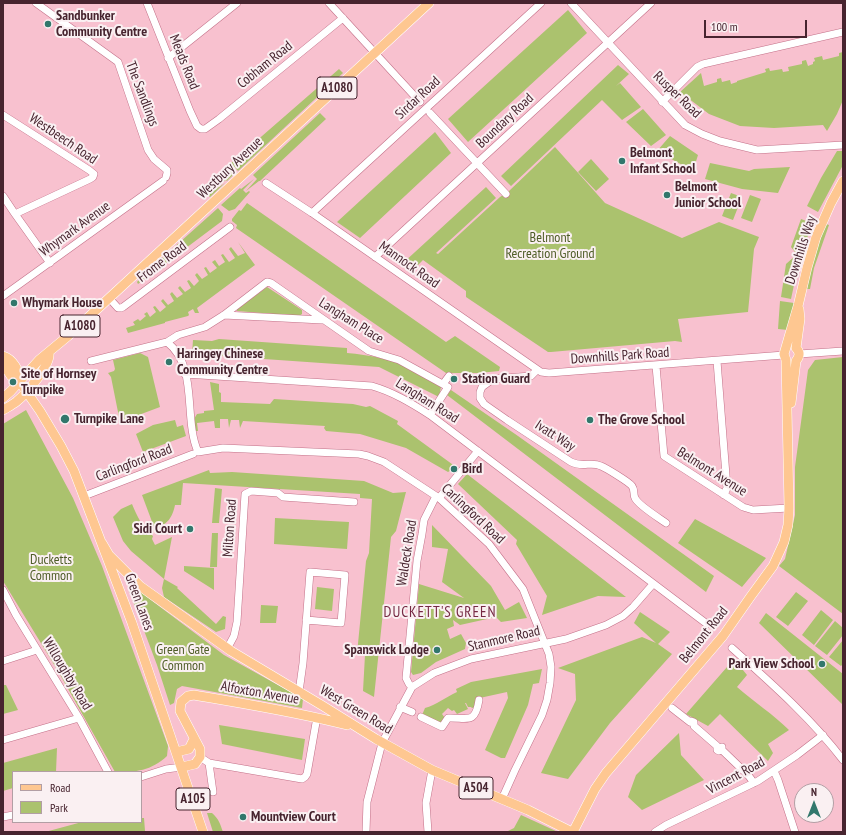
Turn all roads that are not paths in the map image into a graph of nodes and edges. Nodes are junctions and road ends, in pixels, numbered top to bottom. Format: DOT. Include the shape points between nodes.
graph roads {
  1 [pos="36,3"];
  2 [pos="147,3"];
  3 [pos="237,3"];
  4 [pos="329,3"];
  5 [pos="429,3"];
  6 [pos="541,3"];
  7 [pos="571,3"];
  8 [pos="651,3"];
  9 [pos="343,18"];
  10 [pos="843,32"];
  11 [pos="608,43"];
  12 [pos="375,53"];
  13 [pos="168,58"];
  14 [pos="420,102"];
  15 [pos="662,102"];
  16 [pos="430,113"];
  17 [pos="3,115"];
  18 [pos="201,129"];
  19 [pos="843,145"];
  20 [pos="477,164"];
  21 [pos="164,179"];
  22 [pos="843,181"];
  23 [pos="266,183"];
  24 [pos="506,194"];
  25 [pos="3,196"];
  26 [pos="312,213"];
  27 [pos="15,214"];
  28 [pos="230,227"];
  29 [pos="376,257"];
  30 [pos="50,263"];
  31 [pos="3,296"];
  32 [pos="109,298"];
  33 [pos="798,306"];
  34 [pos="224,315"];
  35 [pos="323,320"];
  36 [pos="166,342"];
  37 [pos="843,351"];
  38 [pos="49,353"];
  39 [pos="797,354"];
  40 [pos="785,355"];
  41 [pos="3,356"];
  42 [pos="91,361"];
  43 [pos="717,361"];
  44 [pos="3,364"];
  45 [pos="656,366"];
  46 [pos="537,370"];
  47 [pos="185,374"];
  48 [pos="449,376"];
  49 [pos="20,381"];
  50 [pos="443,384"];
  51 [pos="27,392"];
  52 [pos="3,398"];
  53 [pos="484,404"];
  54 [pos="3,410"];
  55 [pos="430,415"];
  56 [pos="787,430"];
  57 [pos="478,451"];
  58 [pos="195,453"];
  59 [pos="724,495"];
  60 [pos="84,496"];
  61 [pos="438,497"];
  62 [pos="354,502"];
  63 [pos="789,508"];
  64 [pos="666,523"];
  65 [pos="102,543"];
  66 [pos="653,584"];
  67 [pos="119,586"];
  68 [pos="140,586"];
  69 [pos="3,590"];
  70 [pos="306,620"];
  71 [pos="707,624"];
  72 [pos="545,643"];
  73 [pos="732,648"];
  74 [pos="227,649"];
  75 [pos="37,650"];
  76 [pos="3,661"];
  77 [pos="412,687"];
  78 [pos="299,692"];
  79 [pos="479,700"];
  80 [pos="323,706"];
  81 [pos="400,707"];
  82 [pos="672,708"];
  83 [pos="412,712"];
  84 [pos="317,717"];
  85 [pos="421,717"];
  86 [pos="79,718"];
  87 [pos="356,727"];
  88 [pos="823,735"];
  89 [pos="194,739"];
  90 [pos="3,740"];
  91 [pos="382,742"];
  92 [pos="176,752"];
  93 [pos="200,757"];
  94 [pos="843,760"];
  95 [pos="209,763"];
  96 [pos="182,767"];
  97 [pos="166,769"];
  98 [pos="432,770"];
  99 [pos="107,771"];
  100 [pos="774,771"];
  101 [pos="142,777"];
  102 [pos="754,783"];
  103 [pos="213,792"];
  104 [pos="502,799"];
  105 [pos="203,832"];
  106 [pos="366,832"];
  107 [pos="428,832"];
  108 [pos="573,832"];
  109 [pos="655,832"];
  110 [pos="795,832"];
  1 -- 21 [label="street, The Sandlings" via="118,62 148,150 167,170"];
  2 -- 13 [label="street, Meads Road"];
  3 -- 13 [label="street"];
  4 -- 9 [label="street"];
  5 -- 12 [label="main road, Westbury Avenue / A1080"];
  6 -- 26 [label="street, Sirdar Road"];
  7 -- 11 [label="street, Rusper Road"];
  8 -- 11 [label="street, Boundary Road"];
  9 -- 12 [label="street"];
  9 -- 18 [label="street, Cobham Road" via="219,119"];
  10 -- 15 [label="street" via="703,64"];
  11 -- 15 [label="street, Rusper Road"];
  11 -- 20 [label="street, Boundary Road"];
  12 -- 14 [label="street"];
  12 -- 32 [label="main road, Westbury Avenue / A1080"];
  13 -- 18 [label="street, Meads Road" via="190,111"];
  15 -- 19 [label="street, Rusper Road" via="685,125 702,134 739,146 757,150"];
  16 -- 20 [label="street"];
  17 -- 27 [label="street, Westbeech Road" via="94,174 90,179"];
  20 -- 24 [label="street"];
  20 -- 29 [label="street, Boundary Road"];
  21 -- 30 [label="street, Whymark Avenue"];
  22 -- 33 [label="main road, Downhills Way" via="816,238"];
  23 -- 26 [label="street, Mannock Road"];
  25 -- 27 [label="street"];
  26 -- 29 [label="street, Mannock Road"];
  27 -- 30 [label="street"];
  28 -- 32 [label="street, Frome Road" via="123,307 118,308"];
  29 -- 46 [label="street, Mannock Road"];
  30 -- 31 [label="street, Whymark Avenue"];
  32 -- 38 [label="main road, Westbury Avenue / A1080"];
  33 -- 39 [label="main road, Downhills Way" via="800,319"];
  33 -- 40 [label="main road, Downhills Way"];
  34 -- 35 [label="street"];
  34 -- 35 [label="street, Langham Place" via="267,282"];
  34 -- 36 [label="street" via="205,327 178,335"];
  35 -- 50 [label="street, Langham Place" via="370,352 399,360"];
  36 -- 42 [label="street"];
  36 -- 47 [label="street" via="179,354"];
  37 -- 39 [label="street"];
  38 -- 49 [label="main road, Westbury Avenue / A1080"];
  38 -- 51 [label="main road, Westbury Avenue / A1080" via="46,365"];
  39 -- 40 [label="main road" via="791,347"];
  39 -- 40 [label="main road" via="792,362"];
  39 -- 56 [label="main road, Belmont Road"];
  40 -- 43 [label="street, Downhills Park Road"];
  40 -- 56 [label="main road, Belmont Road"];
  41 -- 49 [label="main road, A105" via="10,360 19,372"];
  43 -- 45 [label="street, Downhills Park Road"];
  43 -- 59 [label="street" via="727,488"];
  44 -- 49 [label="main road, A105" via="11,376"];
  45 -- 46 [label="street, Downhills Park Road" via="549,373"];
  45 -- 59 [label="street, Belmont Avenue" via="664,456"];
  46 -- 53 [label="street, Downhills Park Road" via="531,376 494,379 487,382 482,387 480,395"];
  47 -- 55 [label="street, Langham Road" via="372,386 404,399"];
  47 -- 58 [label="street"];
  48 -- 50 [label="street"];
  49 -- 51 [label="main road, A105"];
  49 -- 52 [label="main road"];
  50 -- 55 [label="street" via="448,387"];
  51 -- 54 [label="main road"];
  51 -- 60 [label="main road, Green Lanes / A105" via="65,452"];
  53 -- 64 [label="street, Ivatt Way" via="571,462 579,466 603,466 632,485 635,498"];
  55 -- 57 [label="street, Langham Road"];
  56 -- 63 [label="main road, Belmont Road"];
  57 -- 61 [label="street, Waldeck Road"];
  57 -- 66 [label="street, Langham Road"];
  58 -- 60 [label="street, Carlingford Road"];
  58 -- 61 [label="street, Carlingford Road" via="223,448 359,454 384,462"];
  59 -- 63 [label="street, Belmont Avenue" via="753,510"];
  60 -- 65 [label="main road, Green Lanes / A105"];
  61 -- 72 [label="street, Carlingford Road" via="490,544 522,589"];
  61 -- 77 [label="street, Waldeck Road" via="424,520 417,561 406,678"];
  62 -- 74 [label="street, Milton Road" via="283,497 278,493 250,491 245,494 236,626"];
  63 -- 108 [label="main road, Belmont Road" via="784,542 772,566 723,636 606,773"];
  65 -- 67 [label="main road, Green Lanes / A105"];
  65 -- 68 [label="main road, West Green Road / A504"];
  66 -- 71 [label="street, Langham Road"];
  66 -- 72 [label="street, Stanmore Road" via="634,607 606,626"];
  67 -- 68 [label="main road"];
  67 -- 92 [label="main road, Green Lanes / A105"];
  68 -- 74 [label="main road, West Green Road / A504"];
  69 -- 75 [label="street, Willoughby Road"];
  70 -- 70 [label="street" via="310,572 345,575 341,623"];
  70 -- 78 [label="street"];
  72 -- 77 [label="street, Stanmore Road" via="471,659 434,673"];
  72 -- 104 [label="street, Carlingford Road" via="551,667 547,700"];
  73 -- 88 [label="street"];
  74 -- 78 [label="main road, West Green Road / A504"];
  75 -- 76 [label="street"];
  75 -- 86 [label="street, Willoughby Road"];
  77 -- 81 [label="street, Stanmore Road"];
  78 -- 80 [label="main road, West Green Road / A504"];
  79 -- 85 [label="street" via="471,717 464,720 448,718 442,727"];
  80 -- 84 [label="main road" via="325,712"];
  80 -- 87 [label="main road, West Green Road / A504"];
  81 -- 83 [label="street"];
  81 -- 91 [label="street, Stanmore Road"];
  82 -- 102 [label="street" via="719,748"];
  84 -- 87 [label="main road, Alfoxton Avenue / A504"];
  84 -- 89 [label="main road, Alfoxton Avenue / A504" via="188,696 181,702 180,711"];
  84 -- 95 [label="street" via="305,778"];
  86 -- 90 [label="street"];
  86 -- 99 [label="street, Willoughby Road"];
  87 -- 91 [label="main road, West Green Road / A504"];
  88 -- 94 [label="street"];
  88 -- 100 [label="street, Vincent Road"];
  89 -- 92 [label="main road" via="188,749"];
  89 -- 93 [label="main road, A504" via="200,749"];
  91 -- 98 [label="main road, West Green Road / A504"];
  91 -- 106 [label="street, Stanmore Road" via="367,802"];
  92 -- 96 [label="main road, Green Lanes / A105"];
  92 -- 97 [label="street" via="175,761"];
  93 -- 95 [label="street"];
  93 -- 96 [label="main road" via="195,764"];
  95 -- 103 [label="street"];
  96 -- 97 [label="street"];
  96 -- 105 [label="main road, Green Lanes / A105"];
  97 -- 101 [label="street"];
  98 -- 104 [label="main road, West Green Road / A504"];
  98 -- 107 [label="street" via="426,803"];
  100 -- 102 [label="street, Vincent Road"];
  100 -- 110 [label="street"];
  102 -- 109 [label="street, Vincent Road"];
  104 -- 108 [label="main road, West Green Road / A504"];
}
